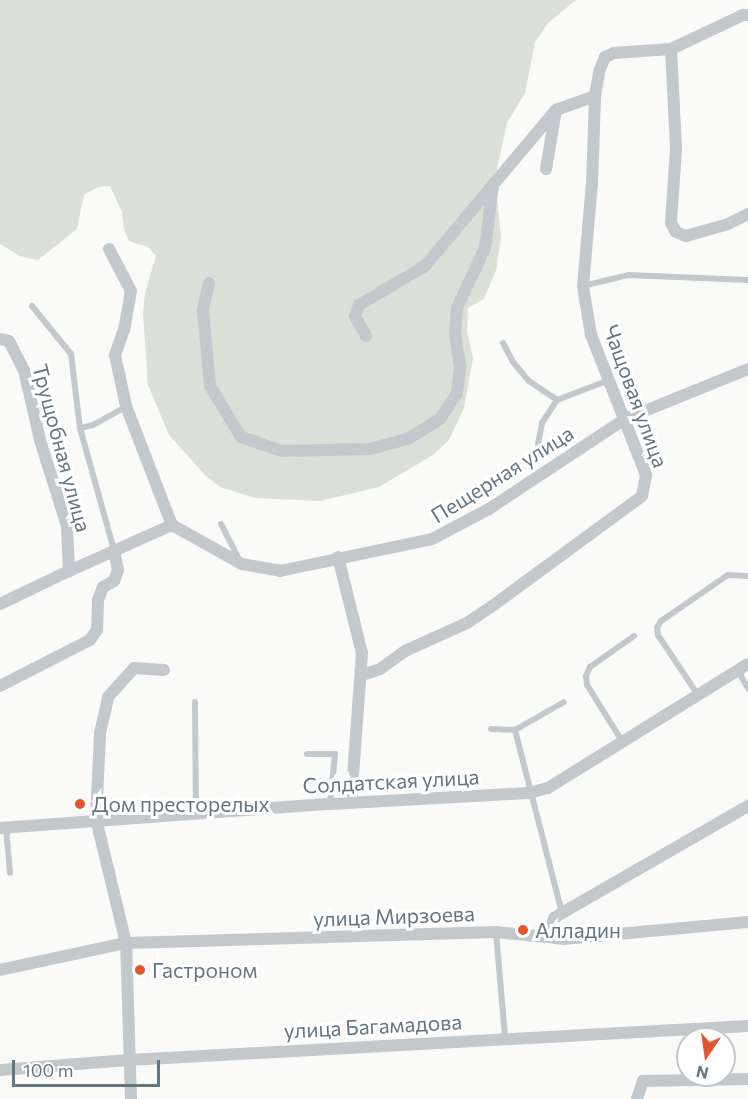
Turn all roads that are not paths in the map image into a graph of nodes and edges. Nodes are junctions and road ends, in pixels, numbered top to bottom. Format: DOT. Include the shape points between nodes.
graph roads {
  1 [pos="748,15"];
  2 [pos="671,49"];
  3 [pos="595,96"];
  4 [pos="556,110"];
  5 [pos="546,169"];
  6 [pos="494,185"];
  7 [pos="748,214"];
  8 [pos="110,249"];
  9 [pos="748,280"];
  10 [pos="209,283"];
  11 [pos="583,286"];
  12 [pos="32,306"];
  13 [pos="366,336"];
  14 [pos="0,339"];
  15 [pos="503,343"];
  16 [pos="748,369"];
  17 [pos="610,380"];
  18 [pos="557,400"];
  19 [pos="126,406"];
  20 [pos="625,420"];
  21 [pos="80,428"];
  22 [pos="538,444"];
  23 [pos="220,524"];
  24 [pos="172,525"];
  25 [pos="114,550"];
  26 [pos="338,557"];
  27 [pos="242,564"];
  28 [pos="69,571"];
  29 [pos="748,576"];
  30 [pos="0,604"];
  31 [pos="634,636"];
  32 [pos="743,667"];
  33 [pos="164,670"];
  34 [pos="362,675"];
  35 [pos="0,686"];
  36 [pos="748,688"];
  37 [pos="699,696"];
  38 [pos="195,702"];
  39 [pos="564,702"];
  40 [pos="491,729"];
  41 [pos="515,730"];
  42 [pos="622,742"];
  43 [pos="306,754"];
  44 [pos="530,793"];
  45 [pos="351,803"];
  46 [pos="330,804"];
  47 [pos="748,806"];
  48 [pos="196,813"];
  49 [pos="748,814"];
  50 [pos="735,815"];
  51 [pos="96,819"];
  52 [pos="3,828"];
  53 [pos="10,873"];
  54 [pos="562,913"];
  55 [pos="748,922"];
  56 [pos="496,932"];
  57 [pos="548,937"];
  58 [pos="126,943"];
  59 [pos="0,970"];
  60 [pos="748,1026"];
  61 [pos="505,1038"];
  62 [pos="129,1060"];
  63 [pos="0,1070"];
  64 [pos="748,1079"];
  65 [pos="131,1099"];
  66 [pos="637,1099"];
  1 -- 2 [label="street, Чащовая улица"];
  2 -- 3 [label="street, Чащовая улица" via="605,57"];
  2 -- 7 [label="street" via="676,149 671,224 676,232 686,236"];
  3 -- 4 [label="street"];
  3 -- 11 [label="street, Чащовая улица"];
  4 -- 5 [label="street"];
  4 -- 6 [label="street"];
  6 -- 10 [label="street" via="485,248 457,308 457,393 440,419 408,439 370,449 282,451 241,437 210,386 203,310"];
  6 -- 13 [label="street" via="425,266 359,305 355,316"];
  8 -- 19 [label="street" via="131,291 115,354"];
  9 -- 11 [label="lane" via="628,275"];
  11 -- 17 [label="street, Чащовая улица" via="591,335"];
  12 -- 21 [label="lane" via="70,354"];
  14 -- 28 [label="street, Трущобная улица" via="9,342 24,370 40,440 67,525"];
  15 -- 18 [label="lane" via="529,381"];
  16 -- 20 [label="street, Пещерная улица"];
  17 -- 18 [label="lane"];
  17 -- 20 [label="street, Чащовая улица"];
  18 -- 22 [label="lane" via="542,423"];
  19 -- 21 [label="lane"];
  19 -- 24 [label="street"];
  20 -- 26 [label="street, Пещерная улица" via="489,509 432,540"];
  20 -- 34 [label="street, Чащовая улица" via="645,476 642,496 467,623"];
  21 -- 25 [label="lane"];
  23 -- 27 [label="lane"];
  24 -- 25 [label="street, Трущобная улица"];
  24 -- 27 [label="street, Пещерная улица"];
  25 -- 28 [label="street, Трущобная улица"];
  25 -- 35 [label="street" via="118,570 114,581 103,587 97,630 90,640"];
  26 -- 27 [label="street, Пещерная улица" via="280,571"];
  26 -- 34 [label="street" via="362,653"];
  28 -- 30 [label="street"];
  29 -- 37 [label="lane" via="728,575 661,621 657,628"];
  31 -- 42 [label="lane" via="591,667 586,676 587,685"];
  32 -- 36 [label="lane"];
  32 -- 37 [label="street, Солдатская улица"];
  33 -- 51 [label="street" via="134,668 108,697 100,734"];
  34 -- 45 [label="street"];
  37 -- 42 [label="street, Солдатская улица"];
  38 -- 48 [label="lane"];
  39 -- 41 [label="lane"];
  40 -- 41 [label="lane"];
  41 -- 44 [label="lane"];
  42 -- 44 [label="street, Солдатская улица" via="548,788"];
  43 -- 46 [label="lane" via="335,754"];
  44 -- 45 [label="street, Солдатская улица"];
  44 -- 54 [label="lane"];
  45 -- 46 [label="street, Солдатская улица"];
  46 -- 48 [label="street, Солдатская улица"];
  47 -- 50 [label="street"];
  48 -- 51 [label="street, Солдатская улица"];
  49 -- 50 [label="street"];
  50 -- 54 [label="street"];
  51 -- 52 [label="street, Солдатская улица"];
  51 -- 58 [label="street"];
  52 -- 53 [label="lane"];
  54 -- 57 [label="street" via="554,918"];
  55 -- 57 [label="street, улица Мирзоева" via="564,939"];
  56 -- 57 [label="street, улица Мирзоева"];
  56 -- 58 [label="street, улица Мирзоева"];
  56 -- 61 [label="lane"];
  58 -- 59 [label="street, улица Мирзоева"];
  58 -- 62 [label="street"];
  60 -- 61 [label="street, улица Багамадова"];
  61 -- 62 [label="street, улица Багамадова"];
  62 -- 63 [label="street, улица Багамадова"];
  62 -- 65 [label="street"];
  64 -- 66 [label="street" via="643,1081"];
}
